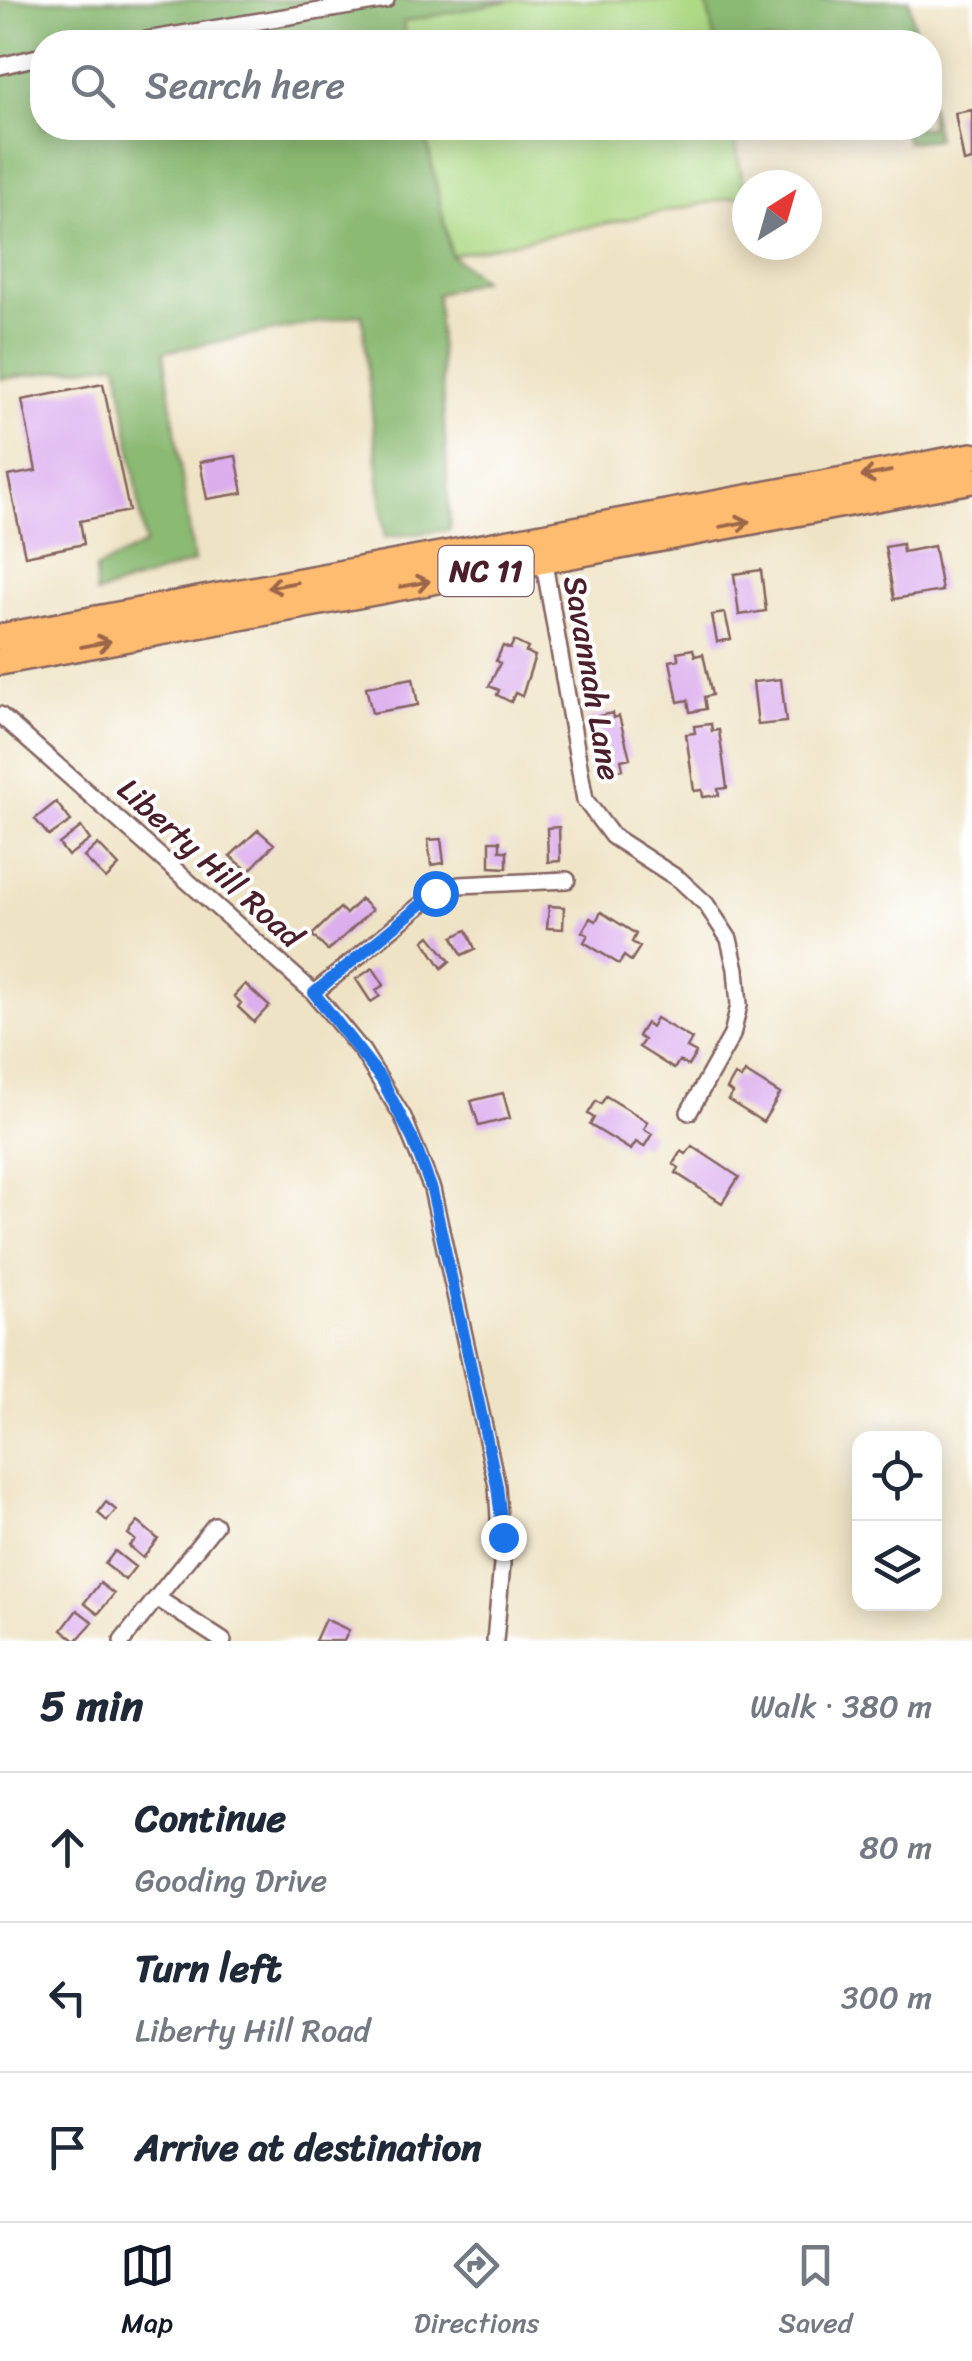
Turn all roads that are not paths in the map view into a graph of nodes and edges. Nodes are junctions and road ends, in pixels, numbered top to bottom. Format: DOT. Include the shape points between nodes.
graph roads {
  1 [pos="386,0"];
  2 [pos="206,30"];
  3 [pos="30,59"];
  4 [pos="0,66"];
  5 [pos="972,456"];
  6 [pos="972,480"];
  7 [pos="541,549"];
  8 [pos="0,637"];
  9 [pos="0,662"];
  10 [pos="0,714"];
  11 [pos="567,880"];
  12 [pos="314,993"];
  13 [pos="689,1112"];
  14 [pos="215,1525"];
  15 [pos="157,1598"];
  16 [pos="122,1641"];
  17 [pos="223,1641"];
  18 [pos="495,1641"];
  1 -- 2 [label="street"];
  3 -- 4 [label="street"];
  5 -- 7 [label="highway, NC 11, one-way"];
  7 -- 6 [label="highway, NC 11, one-way"];
  7 -- 8 [label="highway, NC 11, one-way"];
  9 -- 7 [label="highway, NC 11, one-way"];
  7 -- 13 [label="street, Savannah Lane" via="585,800 612,836 706,904 729,939 739,1004 732,1035"];
  10 -- 12 [label="street, Liberty Hill Road"];
  11 -- 12 [label="street" via="459,885 435,893"];
  12 -- 18 [label="street, Liberty Hill Road" via="382,1080 432,1190 499,1498"];
  14 -- 15 [label="street"];
  15 -- 16 [label="street"];
  15 -- 17 [label="street"];
}
